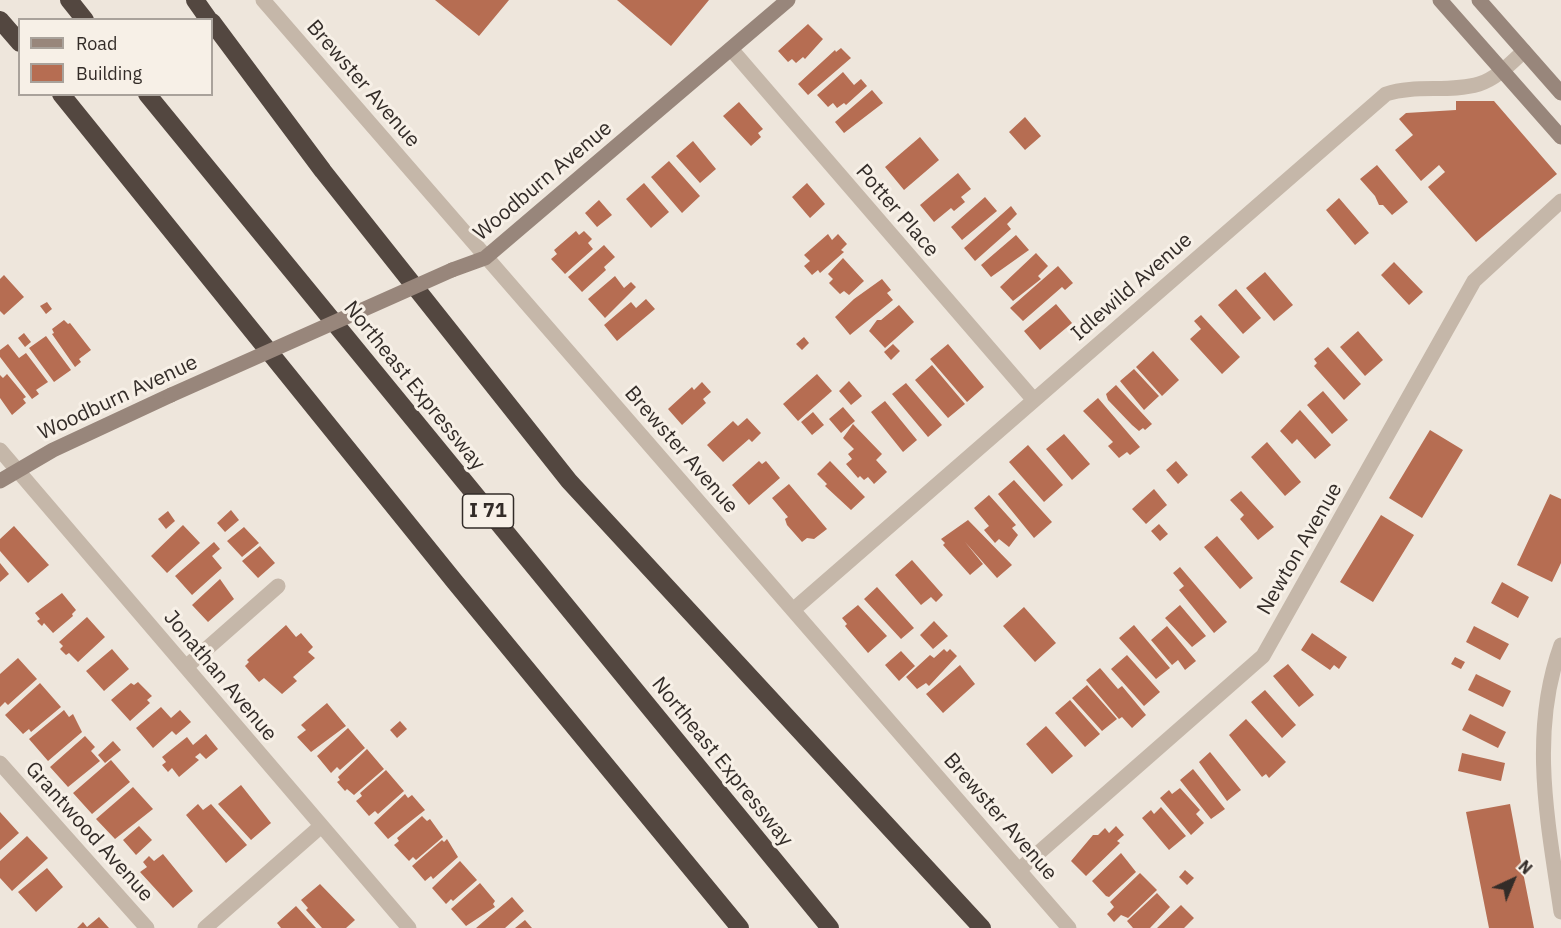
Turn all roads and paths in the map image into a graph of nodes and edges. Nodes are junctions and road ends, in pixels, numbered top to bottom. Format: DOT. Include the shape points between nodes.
graph roads {
  1 [pos="69,0"];
  2 [pos="195,0"];
  3 [pos="263,0"];
  4 [pos="788,0"];
  5 [pos="1440,0"];
  6 [pos="1479,0"];
  7 [pos="83,18"];
  8 [pos="208,18"];
  9 [pos="0,20"];
  10 [pos="213,25"];
  11 [pos="18,41"];
  12 [pos="731,49"];
  13 [pos="1524,51"];
  14 [pos="1501,71"];
  15 [pos="1561,93"];
  16 [pos="63,96"];
  17 [pos="149,96"];
  18 [pos="1561,137"];
  19 [pos="1561,201"];
  20 [pos="485,258"];
  21 [pos="1033,399"];
  22 [pos="0,450"];
  23 [pos="17,469"];
  24 [pos="0,481"];
  25 [pos="278,586"];
  26 [pos="793,610"];
  27 [pos="1561,645"];
  28 [pos="186,667"];
  29 [pos="0,764"];
  30 [pos="1554,809"];
  31 [pos="321,827"];
  32 [pos="1018,870"];
  33 [pos="1561,912"];
  34 [pos="147,928"];
  35 [pos="205,928"];
  36 [pos="409,928"];
  37 [pos="740,928"];
  38 [pos="830,928"];
  39 [pos="982,928"];
  40 [pos="1069,928"];
  1 -- 7 [label="highway"];
  2 -- 8 [label="highway"];
  3 -- 20 [label="street, Brewster Avenue"];
  4 -- 12 [label="street, Woodburn Avenue"];
  5 -- 14 [label="street"];
  6 -- 13 [label="street"];
  9 -- 11 [label="highway"];
  10 -- 39 [label="highway" via="322,171 569,481"];
  12 -- 20 [label="street, Woodburn Avenue"];
  12 -- 21 [label="street, Potter Place"];
  13 -- 14 [label="street, Idlewild Avenue"];
  13 -- 15 [label="street"];
  14 -- 18 [label="street"];
  14 -- 21 [label="street, Idlewild Avenue" via="1478,84 1402,88 1386,94"];
  16 -- 37 [label="highway"];
  17 -- 38 [label="highway, Northeast Expressway / I 71"];
  19 -- 32 [label="street, Newton Avenue" via="1474,281 1263,656"];
  20 -- 23 [label="street, Woodburn Avenue, bridge" via="171,395"];
  20 -- 26 [label="street, Brewster Avenue"];
  21 -- 26 [label="street, Idlewild Avenue"];
  22 -- 23 [label="street, Jonathan Avenue"];
  23 -- 24 [label="street, Woodburn Avenue"];
  23 -- 28 [label="street, Jonathan Avenue"];
  25 -- 28 [label="street"];
  26 -- 32 [label="street, Brewster Avenue"];
  27 -- 30 [label="street" via="1547,694 1543,733 1542,772"];
  28 -- 31 [label="street, Jonathan Avenue"];
  29 -- 34 [label="street, Grantwood Avenue"];
  30 -- 33 [label="street"];
  31 -- 35 [label="street"];
  31 -- 36 [label="street, Jonathan Avenue"];
  32 -- 40 [label="street, Brewster Avenue"];
}
